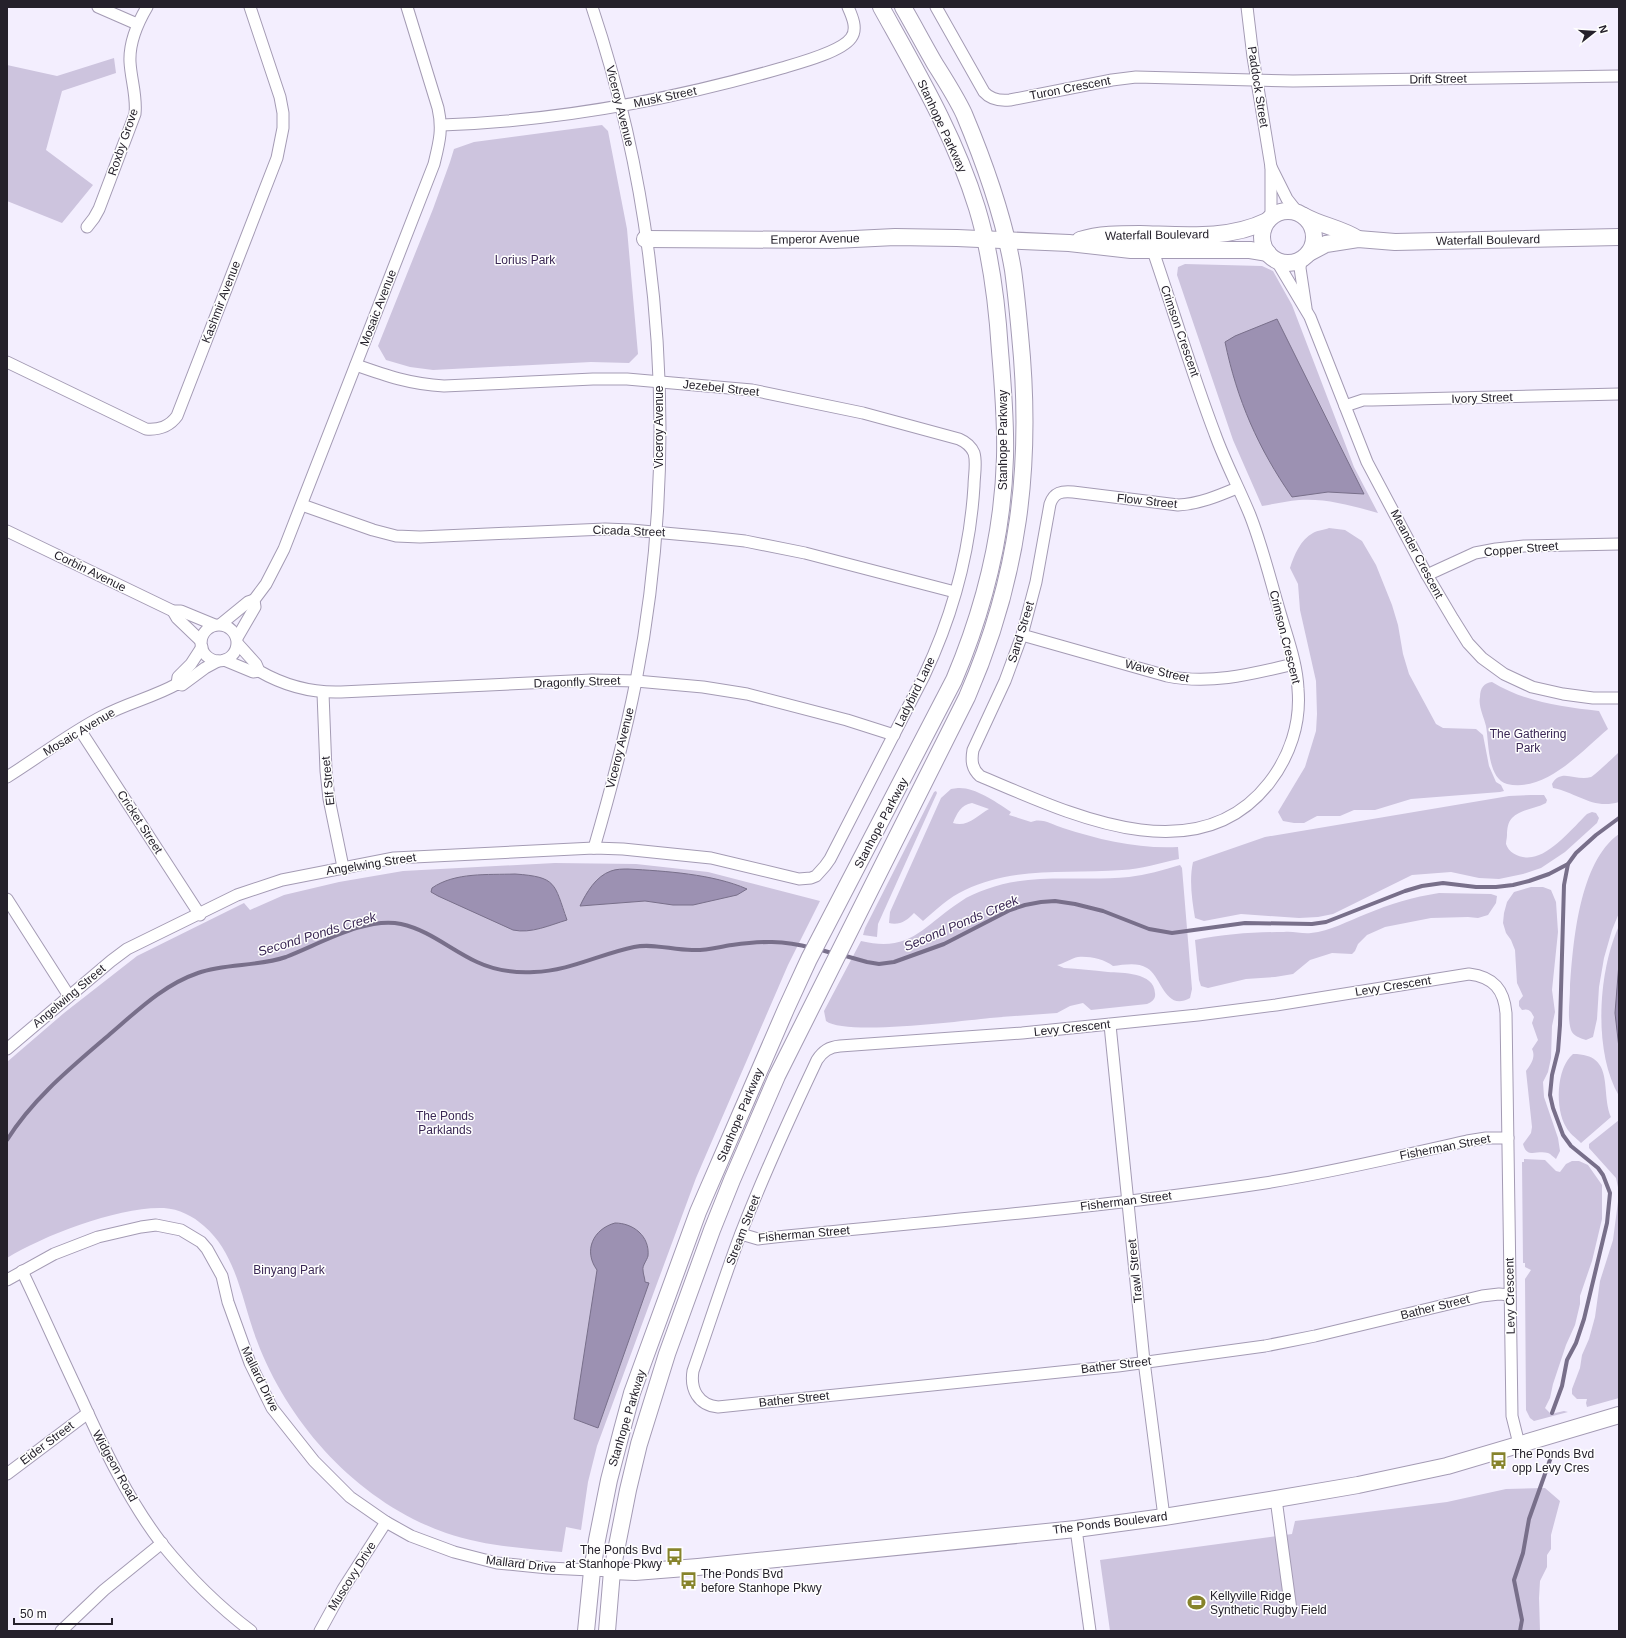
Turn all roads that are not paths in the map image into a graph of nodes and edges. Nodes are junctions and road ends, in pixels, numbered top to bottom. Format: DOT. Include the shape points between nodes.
graph roads {
  1 [pos="98,7"];
  2 [pos="147,7"];
  3 [pos="250,7"];
  4 [pos="407,7"];
  5 [pos="592,7"];
  6 [pos="848,7"];
  7 [pos="881,7"];
  8 [pos="903,7"];
  9 [pos="936,7"];
  10 [pos="1246,7"];
  11 [pos="138,24"];
  12 [pos="1619,76"];
  13 [pos="1256,81"];
  14 [pos="621,106"];
  15 [pos="442,125"];
  16 [pos="1271,167"];
  17 [pos="1301,214"];
  18 [pos="1269,219"];
  19 [pos="87,227"];
  20 [pos="1619,237"];
  21 [pos="646,239"];
  22 [pos="984,239"];
  23 [pos="1358,239"];
  24 [pos="1006,240"];
  25 [pos="1070,243"];
  26 [pos="1153,251"];
  27 [pos="1272,257"];
  28 [pos="1305,257"];
  29 [pos="1306,309"];
  30 [pos="7,362"];
  31 [pos="356,365"];
  32 [pos="659,382"];
  33 [pos="1619,394"];
  34 [pos="1345,406"];
  35 [pos="975,461"];
  36 [pos="1237,488"];
  37 [pos="1055,494"];
  38 [pos="302,505"];
  39 [pos="7,531"];
  40 [pos="656,532"];
  41 [pos="1619,544"];
  42 [pos="1427,574"];
  43 [pos="955,592"];
  44 [pos="254,600"];
  45 [pos="173,611"];
  46 [pos="218,625"];
  47 [pos="1022,635"];
  48 [pos="237,641"];
  49 [pos="201,644"];
  50 [pos="221,661"];
  51 [pos="1294,664"];
  52 [pos="259,671"];
  53 [pos="636,681"];
  54 [pos="177,684"];
  55 [pos="323,693"];
  56 [pos="1619,698"];
  57 [pos="80,730"];
  58 [pos="894,735"];
  59 [pos="972,766"];
  60 [pos="7,777"];
  61 [pos="594,848"];
  62 [pos="343,867"];
  63 [pos="785,876"];
  64 [pos="7,899"];
  65 [pos="200,915"];
  66 [pos="69,996"];
  67 [pos="1110,1025"];
  68 [pos="7,1049"];
  69 [pos="828,1049"];
  70 [pos="1508,1138"];
  71 [pos="1128,1201"];
  72 [pos="741,1234"];
  73 [pos="22,1271"];
  74 [pos="7,1280"];
  75 [pos="1510,1294"];
  76 [pos="1144,1362"];
  77 [pos="718,1407"];
  78 [pos="88,1413"];
  79 [pos="1619,1415"];
  80 [pos="1518,1444"];
  81 [pos="7,1474"];
  82 [pos="1276,1499"];
  83 [pos="1164,1517"];
  84 [pos="386,1522"];
  85 [pos="1076,1529"];
  86 [pos="162,1543"];
  87 [pos="592,1571"];
  88 [pos="612,1571"];
  89 [pos="1291,1610"];
  90 [pos="61,1631"];
  91 [pos="251,1631"];
  92 [pos="320,1631"];
  93 [pos="586,1631"];
  94 [pos="607,1631"];
  95 [pos="1090,1631"];
  1 -- 11 [label="street"];
  2 -- 11 [label="street, Roxby Grove"];
  3 -- 30 [label="street, Kashmir Avenue" via="280,97 283,113 281,143 177,416 172,423 164,427 156,430 146,429"];
  4 -- 15 [label="street, Mosaic Avenue" via="435,92"];
  5 -- 14 [label="street, Viceroy Avenue"];
  6 -- 14 [label="street, Musk Street" via="854,22 854,33 841,47 797,63 696,91"];
  7 -- 22 [label="main road, Stanhope Parkway" via="951,138 977,207"];
  8 -- 24 [label="main road, Stanhope Parkway" via="963,112 984,163"];
  9 -- 13 [label="street, Turon Crescent" via="984,92 995,99 1010,100 1126,78"];
  10 -- 13 [label="street, Paddock Street"];
  11 -- 19 [label="street, Roxby Grove" via="130,49 135,114 99,209"];
  12 -- 13 [label="street, Drift Street"];
  13 -- 16 [label="street, Paddock Street"];
  14 -- 15 [label="street, Musk Street" via="561,116"];
  14 -- 21 [label="street, Viceroy Avenue"];
  15 -- 31 [label="street, Mosaic Avenue" via="434,164"];
  16 -- 17 [label="street, Paddock Street" via="1287,199"];
  16 -- 18 [label="street, Paddock Street"];
  17 -- 18 [label="main road" via="1284,211"];
  17 -- 23 [label="main road, Waterfall Boulevard" via="1319,224 1345,231"];
  17 -- 28 [label="main road" via="1310,223 1314,233 1314,243"];
  18 -- 25 [label="main road, Waterfall Boulevard" via="1247,230 1227,233 1116,234"];
  18 -- 27 [label="main road" via="1263,230 1262,240"];
  20 -- 23 [label="main road, Waterfall Boulevard" via="1395,242"];
  21 -- 22 [label="main road, Emperor Avenue"];
  21 -- 32 [label="street, Viceroy Avenue"];
  22 -- 24 [label="main road, Waterfall Boulevard"];
  22 -- 87 [label="main road, Stanhope Parkway" via="996,304 1005,432 1002,503 990,574 968,648 954,680 809,959 698,1212 632,1393 609,1480"];
  23 -- 28 [label="main road, Waterfall Boulevard" via="1326,244"];
  24 -- 25 [label="main road, Waterfall Boulevard"];
  24 -- 88 [label="main road, Stanhope Parkway" via="1013,270 1018,314 1026,422 1021,499 1008,575 991,635 967,697 777,1076 732,1180 652,1398"];
  25 -- 26 [label="main road, Waterfall Boulevard"];
  26 -- 27 [label="main road, Waterfall Boulevard" via="1250,250"];
  26 -- 36 [label="street, Crimson Crescent" via="1215,434"];
  27 -- 28 [label="main road" via="1291,263"];
  27 -- 29 [label="street, Meander Crescent"];
  28 -- 29 [label="street, Meander Crescent" via="1300,268"];
  29 -- 34 [label="street, Meander Crescent"];
  31 -- 32 [label="street, Jezebel Street" via="422,385 593,379"];
  31 -- 38 [label="street, Mosaic Avenue"];
  32 -- 35 [label="street, Jezebel Street" via="752,390 870,415 966,442 971,447"];
  32 -- 40 [label="street, Viceroy Avenue"];
  33 -- 34 [label="street, Ivory Street" via="1362,400"];
  34 -- 42 [label="street, Meander Crescent" via="1367,462"];
  35 -- 43 [label="street, Ladybird Lane" via="968,538"];
  36 -- 37 [label="street, Flow Street" via="1195,503 1178,505 1073,492"];
  36 -- 51 [label="street, Crimson Crescent" via="1258,540"];
  37 -- 47 [label="street, Sand Street" via="1050,504 1036,582"];
  38 -- 40 [label="street, Cicada Street" via="396,536 605,529"];
  38 -- 44 [label="street, Mosaic Avenue" via="275,567"];
  39 -- 45 [label="street, Corbin Avenue"];
  40 -- 43 [label="street, Cicada Street" via="738,540 779,548"];
  40 -- 53 [label="street, Viceroy Avenue"];
  41 -- 42 [label="street, Copper Street" via="1496,549 1475,553"];
  42 -- 56 [label="street, Meander Crescent" via="1468,643 1482,658 1504,674 1532,687 1563,694"];
  43 -- 58 [label="street, Ladybird Lane" via="933,658"];
  44 -- 46 [label="street, Mosaic Avenue"];
  44 -- 48 [label="street, Mosaic Avenue" via="255,607"];
  45 -- 46 [label="street, Corbin Avenue" via="180,611"];
  45 -- 49 [label="street, Corbin Avenue"];
  46 -- 48 [label="street" via="231,629"];
  46 -- 49 [label="street" via="205,631"];
  47 -- 51 [label="street, Wave Street" via="1167,676 1190,680 1223,678"];
  47 -- 59 [label="street, Sand Street" via="1005,681 973,750"];
  48 -- 50 [label="street" via="234,654"];
  48 -- 52 [label="street, Dragonfly Street"];
  49 -- 50 [label="street" via="207,656"];
  49 -- 54 [label="street" via="191,664 178,677"];
  50 -- 52 [label="street, Dragonfly Street" via="253,672"];
  50 -- 54 [label="street, Mosaic Avenue" via="205,668 182,685"];
  51 -- 59 [label="street, Crimson Crescent" via="1298,688 1298,716 1291,744 1282,763 1268,785 1254,799 1232,815 1207,826 1167,832 1107,824 1046,804 980,776"];
  52 -- 55 [label="street, Dragonfly Street" via="282,683"];
  53 -- 55 [label="street, Dragonfly Street" via="592,680"];
  53 -- 58 [label="street, Dragonfly Street" via="747,694"];
  53 -- 61 [label="street, Viceroy Avenue" via="618,762"];
  54 -- 57 [label="street, Mosaic Avenue" via="156,695 117,709"];
  55 -- 62 [label="street, Elf Street" via="329,799"];
  57 -- 60 [label="street, Mosaic Avenue"];
  57 -- 65 [label="street, Cricket Street"];
  58 -- 63 [label="street, Ladybird Lane" via="821,872 811,878"];
  61 -- 62 [label="street, Angelwing Street" via="394,858"];
  61 -- 63 [label="street, Angelwing Street" via="711,858"];
  62 -- 65 [label="street, Angelwing Street" via="254,888"];
  64 -- 66 [label="street"];
  65 -- 66 [label="street, Angelwing Street" via="127,949"];
  66 -- 68 [label="street, Angelwing Street"];
  67 -- 69 [label="street, Levy Crescent"];
  67 -- 70 [label="street, Levy Crescent" via="1276,1005 1459,975 1480,976 1495,985 1504,998"];
  67 -- 71 [label="street, Trawl Street"];
  69 -- 72 [label="street, Stream Street" via="817,1060 780,1139"];
  70 -- 71 [label="street, Fisherman Street" via="1468,1141 1266,1183"];
  70 -- 75 [label="street, Levy Crescent"];
  71 -- 72 [label="street, Fisherman Street" via="758,1239"];
  71 -- 76 [label="street, Trawl Street"];
  72 -- 77 [label="street, Stream Street" via="691,1380 698,1398 705,1404"];
  73 -- 74 [label="street, Mallard Drive"];
  73 -- 78 [label="street, Widgeon Road"];
  73 -- 84 [label="street, Mallard Drive" via="67,1248 98,1237 142,1227 156,1225 181,1230 201,1242 222,1276 228,1302 250,1364 272,1408 314,1461 350,1497"];
  75 -- 76 [label="street, Bather Street" via="1482,1296 1288,1342"];
  75 -- 80 [label="street, Levy Crescent" via="1512,1416"];
  76 -- 77 [label="street, Bather Street"];
  76 -- 83 [label="street, Trawl Street"];
  78 -- 81 [label="street, Eider Street"];
  78 -- 86 [label="street, Widgeon Road" via="120,1478"];
  79 -- 80 [label="main road, The Ponds Boulevard"];
  80 -- 82 [label="main road, The Ponds Boulevard" via="1447,1466"];
  82 -- 83 [label="main road, The Ponds Boulevard"];
  82 -- 89 [label="street"];
  83 -- 85 [label="main road, The Ponds Boulevard"];
  84 -- 87 [label="street, Mallard Drive" via="418,1539 475,1558"];
  84 -- 92 [label="street, Muscovy Drive" via="343,1589"];
  85 -- 88 [label="main road, The Ponds Boulevard" via="698,1567 635,1572"];
  85 -- 95 [label="street"];
  86 -- 90 [label="street" via="104,1590"];
  86 -- 91 [label="street, Widgeon Road" via="210,1595"];
  87 -- 88 [label="street, The Ponds Boulevard"];
  87 -- 93 [label="main road, Stanhope Parkway"];
  88 -- 94 [label="main road, Stanhope Parkway"];
}
